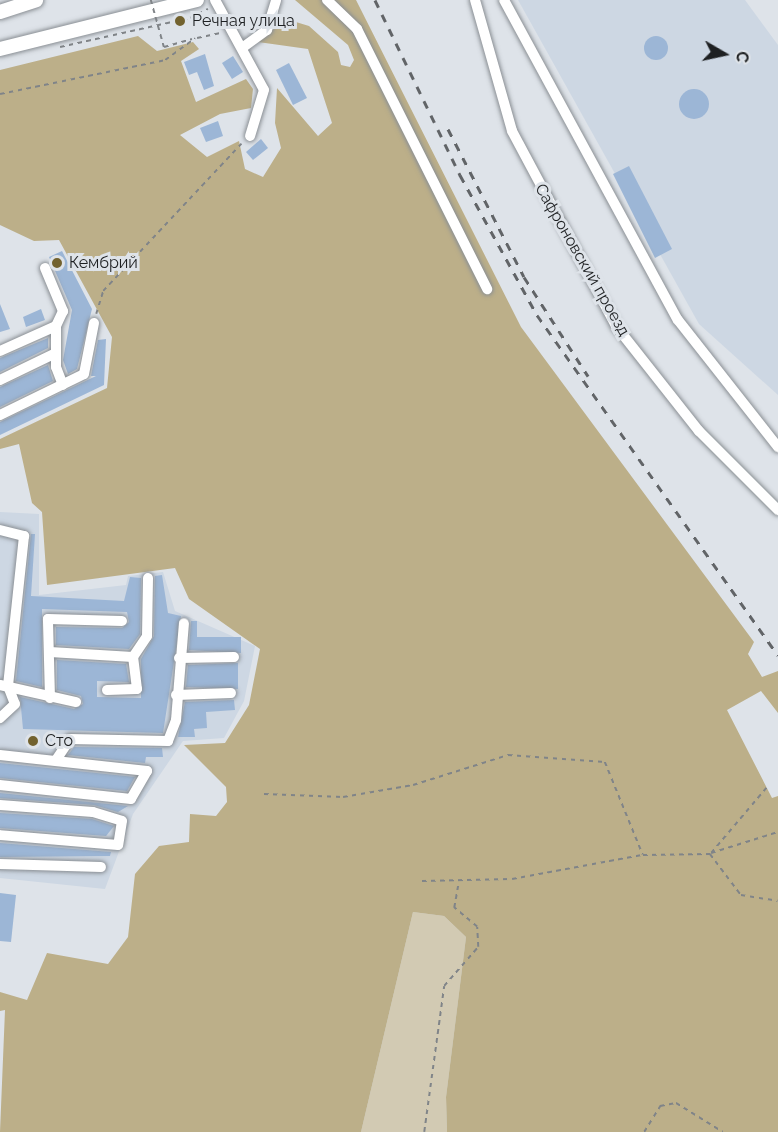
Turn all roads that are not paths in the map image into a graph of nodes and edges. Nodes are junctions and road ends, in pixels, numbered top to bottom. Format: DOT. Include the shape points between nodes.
graph roads {
  1 [pos="36,0"];
  2 [pos="197,0"];
  3 [pos="276,0"];
  4 [pos="327,0"];
  5 [pos="476,0"];
  6 [pos="504,0"];
  7 [pos="216,2"];
  8 [pos="0,12"];
  9 [pos="242,48"];
  10 [pos="0,49"];
  11 [pos="250,136"];
  12 [pos="45,268"];
  13 [pos="487,290"];
  14 [pos="94,323"];
  15 [pos="56,326"];
  16 [pos="0,351"];
  17 [pos="56,353"];
  18 [pos="0,380"];
  19 [pos="63,385"];
  20 [pos="0,415"];
  21 [pos="778,447"];
  22 [pos="778,510"];
  23 [pos="0,530"];
  24 [pos="148,579"];
  25 [pos="122,621"];
  26 [pos="184,623"];
  27 [pos="50,652"];
  28 [pos="133,657"];
  29 [pos="234,657"];
  30 [pos="179,658"];
  31 [pos="4,686"];
  32 [pos="106,690"];
  33 [pos="231,693"];
  34 [pos="176,695"];
  35 [pos="50,698"];
  36 [pos="76,702"];
  37 [pos="0,718"];
  38 [pos="0,755"];
  39 [pos="56,760"];
  40 [pos="0,785"];
  41 [pos="0,805"];
  42 [pos="0,835"];
  43 [pos="0,864"];
  44 [pos="101,867"];
  1 -- 8 [label="main road"];
  2 -- 10 [label="main road"];
  3 -- 9 [label="street" via="267,30"];
  4 -- 13 [label="street" via="357,29"];
  5 -- 22 [label="street, Сафроновский проезд" via="512,131 616,326 699,430"];
  6 -- 21 [label="street" via="678,320"];
  7 -- 9 [label="street" via="229,32"];
  9 -- 11 [label="street" via="264,90"];
  12 -- 15 [label="street" via="63,311"];
  14 -- 19 [label="street" via="84,374"];
  15 -- 16 [label="street"];
  15 -- 17 [label="street"];
  17 -- 18 [label="street"];
  17 -- 19 [label="street"];
  19 -- 20 [label="street"];
  23 -- 31 [label="street" via="24,536"];
  24 -- 28 [label="street" via="147,636"];
  25 -- 27 [label="street" via="48,618"];
  26 -- 30 [label="street"];
  27 -- 28 [label="street"];
  27 -- 35 [label="street"];
  28 -- 32 [label="street" via="137,689"];
  29 -- 30 [label="street"];
  30 -- 34 [label="street"];
  31 -- 35 [label="street"];
  31 -- 37 [label="street" via="15,704"];
  33 -- 34 [label="street"];
  34 -- 39 [label="street" via="168,741 70,739"];
  35 -- 36 [label="street"];
  38 -- 39 [label="street"];
  39 -- 40 [label="street" via="147,771 131,799"];
  41 -- 42 [label="street" via="93,812 122,821 118,845"];
  43 -- 44 [label="street"];
}
